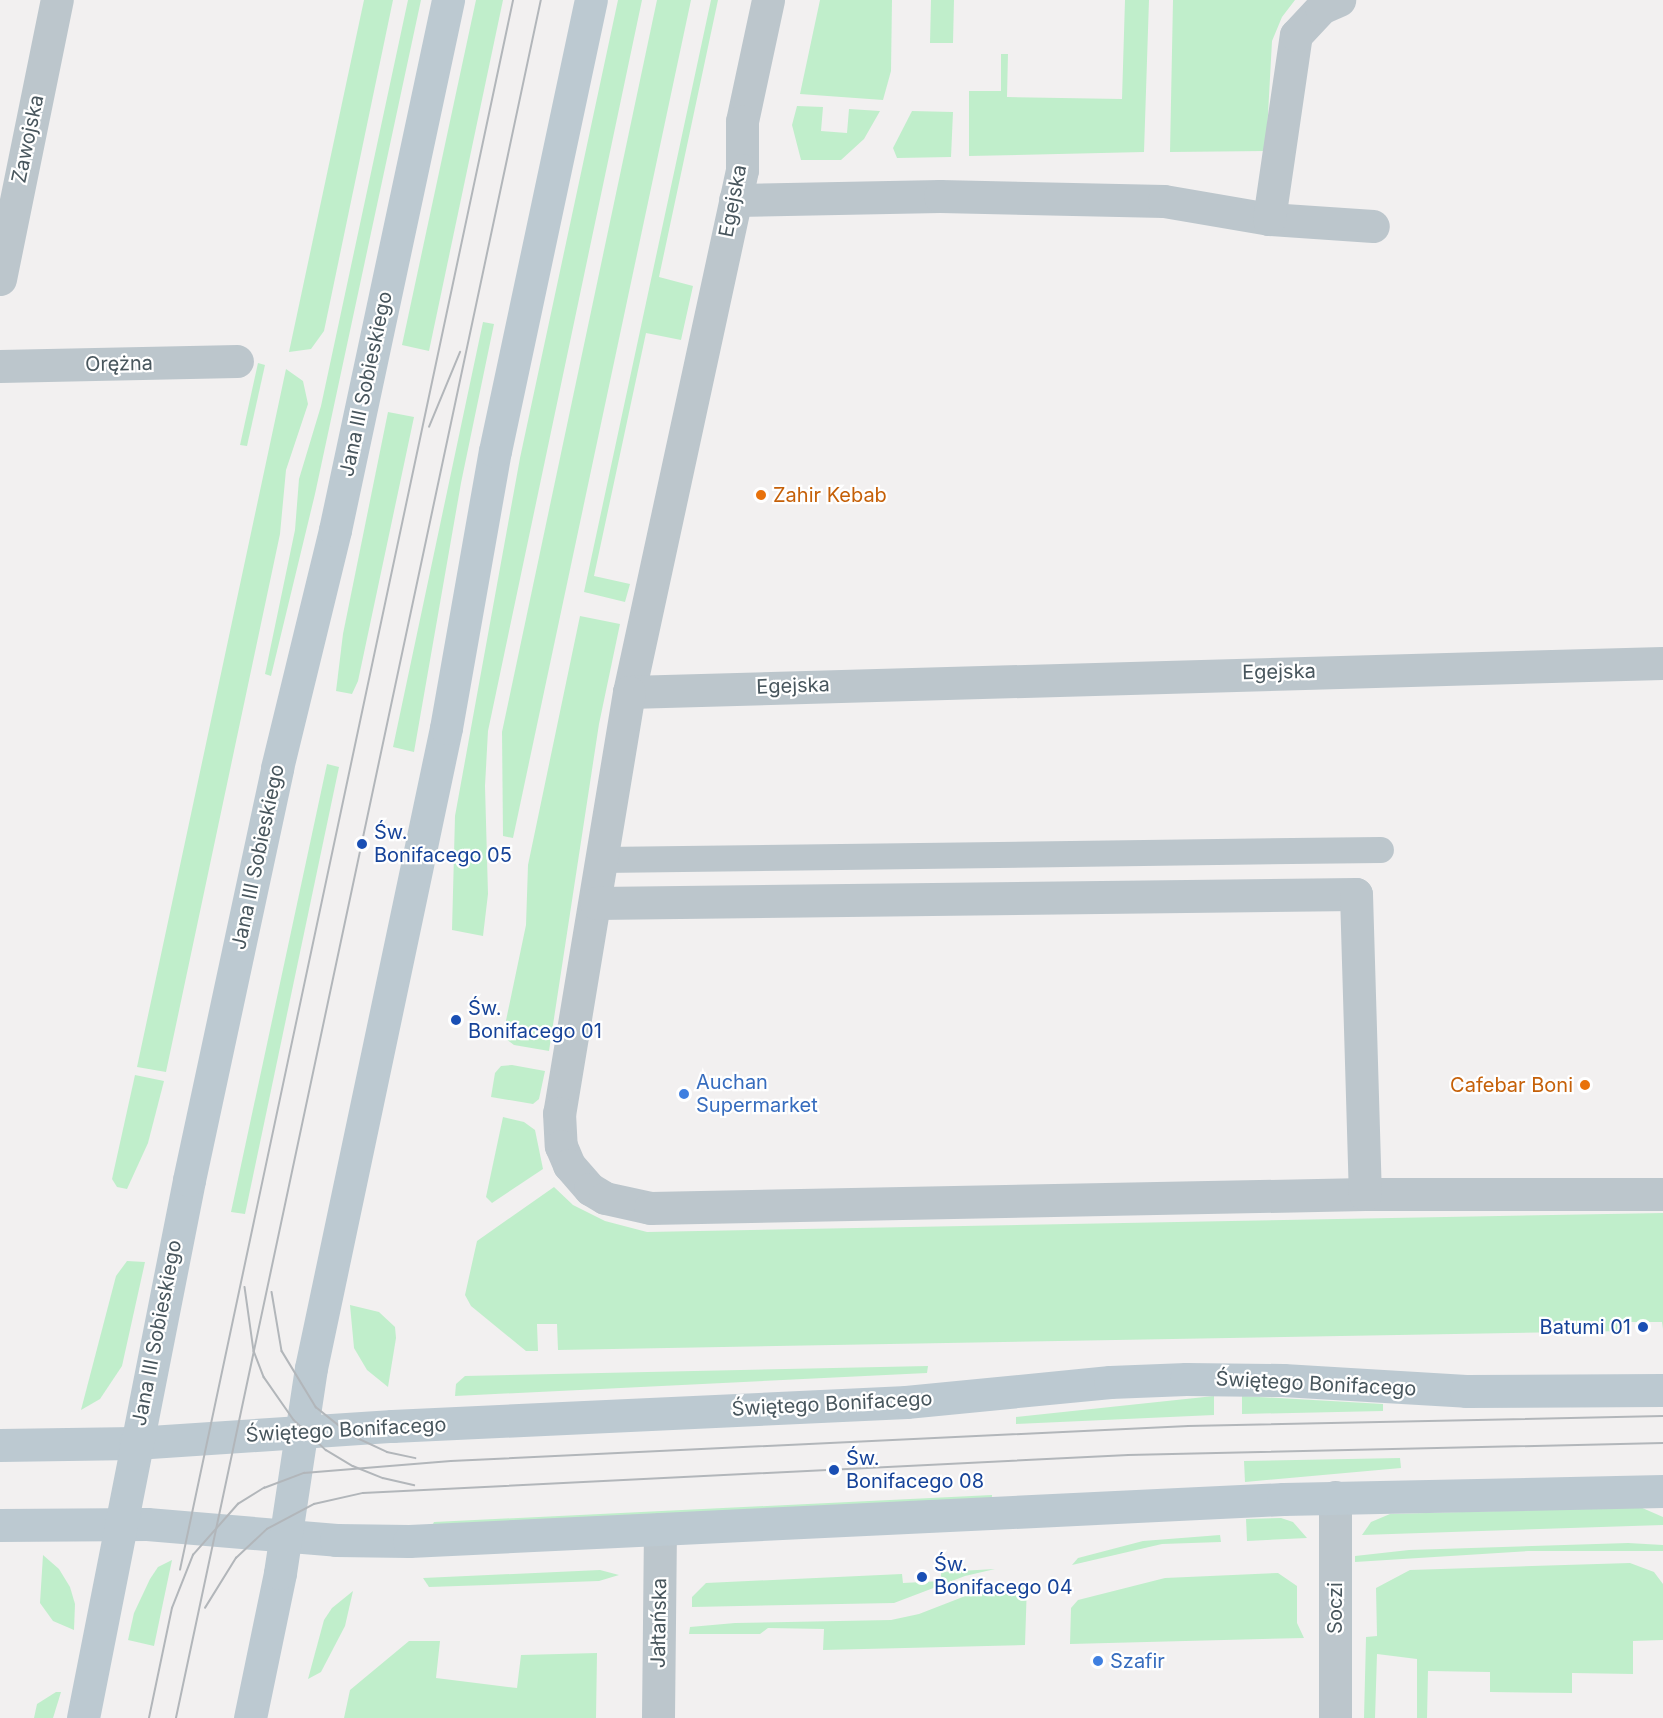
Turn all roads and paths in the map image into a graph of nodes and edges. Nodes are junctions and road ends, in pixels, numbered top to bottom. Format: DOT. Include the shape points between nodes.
graph roads {
  1 [pos="57,0"];
  2 [pos="448,0"];
  3 [pos="591,0"];
  4 [pos="768,0"];
  5 [pos="1339,0"];
  6 [pos="735,200"];
  7 [pos="1269,219"];
  8 [pos="1373,225"];
  9 [pos="0,279"];
  10 [pos="237,361"];
  11 [pos="0,366"];
  12 [pos="1663,663"];
  13 [pos="629,692"];
  14 [pos="1381,850"];
  15 [pos="602,860"];
  16 [pos="596,903"];
  17 [pos="1365,1194"];
  18 [pos="1663,1194"];
  19 [pos="1663,1390"];
  20 [pos="300,1432"];
  21 [pos="135,1443"];
  22 [pos="0,1445"];
  23 [pos="1663,1491"];
  24 [pos="1335,1497"];
  25 [pos="122,1524"];
  26 [pos="0,1525"];
  27 [pos="660,1528"];
  28 [pos="286,1537"];
  29 [pos="83,1718"];
  30 [pos="250,1718"];
  31 [pos="658,1718"];
  32 [pos="1335,1718"];
  1 -- 9 [label="street, Zawojska"];
  2 -- 21 [label="main road, Jana III Sobieskiego" via="335,530 272,790"];
  3 -- 20 [label="main road" via="495,451 450,706"];
  4 -- 6 [label="street, Egejska" via="742,121 741,170"];
  5 -- 7 [label="street" via="1314,14 1296,35"];
  6 -- 7 [label="street" via="940,196 1164,201"];
  6 -- 13 [label="street, Egejska"];
  7 -- 8 [label="street"];
  10 -- 11 [label="street, Orężna"];
  12 -- 13 [label="street, Egejska"];
  13 -- 15 [label="street"];
  14 -- 15 [label="lane"];
  15 -- 16 [label="street"];
  16 -- 17 [label="street" via="1356,894"];
  16 -- 17 [label="street" via="559,1130 561,1146 579,1178 590,1189 619,1204 662,1208"];
  17 -- 18 [label="street"];
  19 -- 20 [label="main road, Świętego Bonifacego" via="1466,1391 1295,1380 1186,1378 906,1402"];
  20 -- 21 [label="main road, Świętego Bonifacego"];
  20 -- 28 [label="main road"];
  21 -- 22 [label="main road, Świętego Bonifacego"];
  21 -- 25 [label="main road, Jana III Sobieskiego"];
  23 -- 24 [label="main road"];
  24 -- 27 [label="main road"];
  24 -- 32 [label="street, Soczi"];
  25 -- 26 [label="main road"];
  25 -- 28 [label="main road"];
  25 -- 29 [label="main road, Jana III Sobieskiego"];
  27 -- 28 [label="main road" via="391,1541"];
  27 -- 31 [label="street, Jałtańska"];
  28 -- 30 [label="main road"];
}
